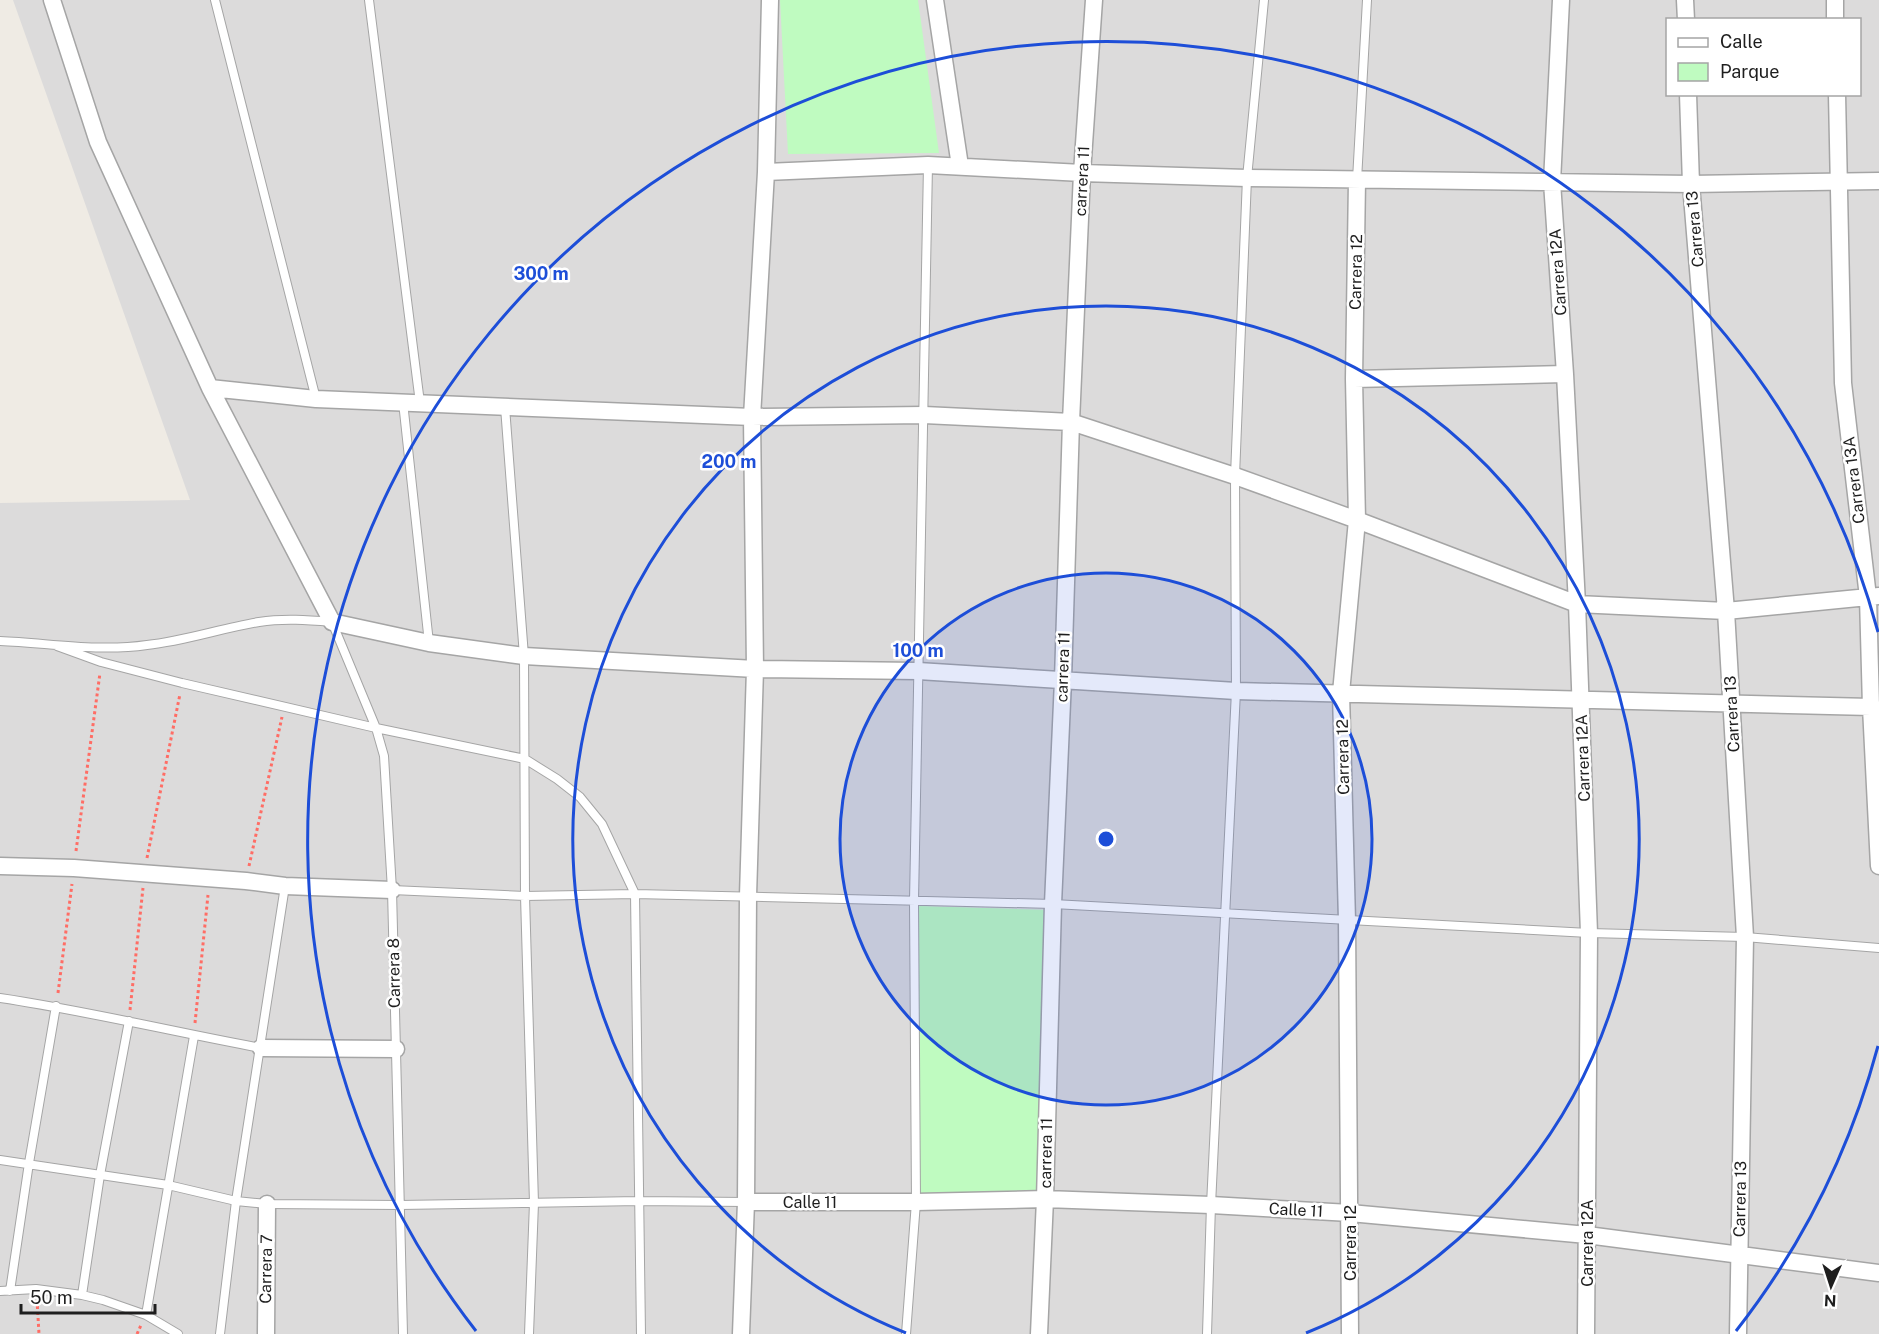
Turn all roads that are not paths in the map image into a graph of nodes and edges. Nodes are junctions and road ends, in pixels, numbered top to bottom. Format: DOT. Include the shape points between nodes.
graph roads {
  1 [pos="52,0"];
  2 [pos="215,0"];
  3 [pos="369,0"];
  4 [pos="770,0"];
  5 [pos="935,0"];
  6 [pos="1094,0"];
  7 [pos="1264,0"];
  8 [pos="1367,0"];
  9 [pos="1562,0"];
  10 [pos="1685,0"];
  11 [pos="1835,0"];
  12 [pos="1686,18"];
  13 [pos="1835,18"];
  14 [pos="1688,96"];
  15 [pos="1837,96"];
  16 [pos="928,165"];
  17 [pos="960,166"];
  18 [pos="766,172"];
  19 [pos="1082,173"];
  20 [pos="1247,178"];
  21 [pos="1357,180"];
  22 [pos="1879,181"];
  23 [pos="1552,182"];
  24 [pos="1839,183"];
  25 [pos="1691,184"];
  26 [pos="1565,374"];
  27 [pos="1354,379"];
  28 [pos="210,388"];
  29 [pos="316,399"];
  30 [pos="411,403"];
  31 [pos="505,407"];
  32 [pos="924,415"];
  33 [pos="753,417"];
  34 [pos="1071,422"];
  35 [pos="1235,476"];
  36 [pos="1357,520"];
  37 [pos="1874,596"];
  38 [pos="1578,604"];
  39 [pos="1726,611"];
  40 [pos="333,622"];
  41 [pos="0,641"];
  42 [pos="429,643"];
  43 [pos="57,646"];
  44 [pos="524,656"];
  45 [pos="755,669"];
  46 [pos="918,672"];
  47 [pos="1063,680"];
  48 [pos="1236,691"];
  49 [pos="1341,693"];
  50 [pos="1580,699"];
  51 [pos="1731,703"];
  52 [pos="1875,708"];
  53 [pos="376,728"];
  54 [pos="525,759"];
  55 [pos="0,866"];
  56 [pos="1879,866"];
  57 [pos="285,886"];
  58 [pos="392,890"];
  59 [pos="635,894"];
  60 [pos="525,896"];
  61 [pos="748,896"];
  62 [pos="914,901"];
  63 [pos="1053,904"];
  64 [pos="1225,913"];
  65 [pos="1347,921"];
  66 [pos="1590,933"];
  67 [pos="1745,937"];
  68 [pos="1879,948"];
  69 [pos="0,998"];
  70 [pos="56,1006"];
  71 [pos="129,1021"];
  72 [pos="194,1036"];
  73 [pos="261,1048"];
  74 [pos="396,1049"];
  75 [pos="0,1160"];
  76 [pos="29,1163"];
  77 [pos="100,1175"];
  78 [pos="168,1185"];
  79 [pos="1045,1199"];
  80 [pos="236,1201"];
  81 [pos="639,1201"];
  82 [pos="746,1202"];
  83 [pos="916,1202"];
  84 [pos="534,1203"];
  85 [pos="267,1204"];
  86 [pos="400,1205"];
  87 [pos="1211,1205"];
  88 [pos="1350,1213"];
  89 [pos="1587,1235"];
  90 [pos="1739,1255"];
  91 [pos="1879,1273"];
  92 [pos="0,1291"];
  93 [pos="10,1291"];
  94 [pos="82,1295"];
  95 [pos="146,1315"];
  96 [pos="178,1334"];
  97 [pos="220,1334"];
  98 [pos="266,1334"];
  99 [pos="403,1334"];
  100 [pos="529,1334"];
  101 [pos="642,1334"];
  102 [pos="741,1334"];
  103 [pos="906,1334"];
  104 [pos="1039,1334"];
  105 [pos="1207,1334"];
  106 [pos="1350,1334"];
  107 [pos="1586,1334"];
  108 [pos="1738,1334"];
  1 -- 28 [label="street" via="98,142"];
  2 -- 29 [label="lane"];
  3 -- 30 [label="lane"];
  4 -- 18 [label="street"];
  5 -- 17 [label="street"];
  6 -- 19 [label="street, carrera 11"];
  7 -- 20 [label="lane"];
  8 -- 21 [label="lane"];
  9 -- 23 [label="street, Carrera 12A"];
  10 -- 12 [label="street"];
  11 -- 13 [label="street"];
  14 -- 25 [label="street, Carrera 13"];
  15 -- 24 [label="street, Carrera 13A"];
  16 -- 17 [label="street"];
  16 -- 18 [label="street"];
  16 -- 32 [label="lane"];
  17 -- 19 [label="street"];
  18 -- 33 [label="street"];
  19 -- 20 [label="street"];
  19 -- 34 [label="street, carrera 11"];
  20 -- 21 [label="street"];
  20 -- 35 [label="lane"];
  21 -- 23 [label="street"];
  21 -- 27 [label="street, Carrera 12"];
  22 -- 24 [label="street"];
  23 -- 25 [label="street"];
  23 -- 26 [label="street, Carrera 12A"];
  24 -- 25 [label="street"];
  24 -- 37 [label="street, Carrera 13A" via="1842,383"];
  25 -- 39 [label="street, Carrera 13"];
  26 -- 27 [label="street"];
  26 -- 38 [label="street, Carrera 12A"];
  27 -- 36 [label="street, Carrera 12"];
  28 -- 29 [label="street"];
  28 -- 40 [label="street"];
  29 -- 30 [label="street"];
  30 -- 31 [label="street"];
  30 -- 42 [label="lane"];
  31 -- 33 [label="street"];
  31 -- 44 [label="lane"];
  32 -- 33 [label="street"];
  32 -- 34 [label="street"];
  32 -- 46 [label="lane"];
  33 -- 45 [label="street"];
  34 -- 35 [label="street"];
  34 -- 47 [label="street, carrera 11"];
  35 -- 36 [label="street"];
  35 -- 48 [label="lane"];
  36 -- 38 [label="street"];
  36 -- 49 [label="street, Carrera 12"];
  37 -- 39 [label="street"];
  37 -- 52 [label="street, Carrera 13A"];
  38 -- 39 [label="street"];
  38 -- 50 [label="street, Carrera 12A"];
  39 -- 51 [label="street, Carrera 13"];
  40 -- 42 [label="street"];
  40 -- 43 [label="lane" via="260,622 115,648"];
  40 -- 53 [label="lane, Carrera 8"];
  41 -- 43 [label="lane"];
  42 -- 44 [label="street"];
  43 -- 53 [label="lane" via="182,683"];
  44 -- 45 [label="street"];
  44 -- 54 [label="lane"];
  45 -- 46 [label="street"];
  45 -- 61 [label="street"];
  46 -- 47 [label="street"];
  46 -- 62 [label="lane"];
  47 -- 48 [label="street"];
  47 -- 63 [label="street, carrera 11"];
  48 -- 49 [label="street"];
  48 -- 64 [label="lane"];
  49 -- 50 [label="street"];
  49 -- 65 [label="street, Carrera 12"];
  50 -- 51 [label="street"];
  50 -- 66 [label="street, Carrera 12A"];
  51 -- 52 [label="street"];
  51 -- 67 [label="street, Carrera 13"];
  52 -- 56 [label="street, Carrera 13A"];
  53 -- 54 [label="lane"];
  53 -- 58 [label="lane, Carrera 8" via="384,756"];
  54 -- 59 [label="lane" via="580,797 602,825"];
  54 -- 60 [label="lane"];
  55 -- 57 [label="street" via="74,868"];
  57 -- 58 [label="street"];
  57 -- 73 [label="lane"];
  58 -- 60 [label="lane"];
  58 -- 74 [label="lane, Carrera 8"];
  59 -- 60 [label="lane"];
  59 -- 61 [label="lane"];
  59 -- 81 [label="lane"];
  60 -- 84 [label="lane"];
  61 -- 62 [label="lane"];
  61 -- 82 [label="street"];
  62 -- 63 [label="lane"];
  62 -- 83 [label="lane"];
  63 -- 64 [label="lane"];
  63 -- 79 [label="street, carrera 11"];
  64 -- 65 [label="lane"];
  64 -- 87 [label="lane"];
  65 -- 66 [label="lane"];
  65 -- 88 [label="street, Carrera 12"];
  66 -- 67 [label="lane"];
  66 -- 89 [label="street, Carrera 12A"];
  67 -- 68 [label="lane"];
  67 -- 90 [label="street, Carrera 13"];
  69 -- 70 [label="lane"];
  70 -- 71 [label="lane"];
  70 -- 76 [label="lane"];
  71 -- 72 [label="lane"];
  71 -- 77 [label="lane"];
  72 -- 73 [label="lane"];
  72 -- 78 [label="lane"];
  73 -- 74 [label="street"];
  73 -- 80 [label="lane"];
  74 -- 86 [label="lane, Carrera 8"];
  75 -- 76 [label="lane"];
  76 -- 77 [label="lane"];
  76 -- 93 [label="lane"];
  77 -- 78 [label="lane"];
  77 -- 94 [label="lane"];
  78 -- 80 [label="lane"];
  78 -- 95 [label="lane"];
  79 -- 83 [label="street, Calle 11"];
  79 -- 87 [label="street, Calle 11"];
  79 -- 104 [label="street, carrera 11"];
  80 -- 85 [label="lane"];
  80 -- 97 [label="lane"];
  81 -- 82 [label="lane"];
  81 -- 84 [label="lane"];
  81 -- 101 [label="lane"];
  82 -- 83 [label="street, Calle 11"];
  82 -- 102 [label="street"];
  83 -- 103 [label="lane"];
  84 -- 86 [label="lane"];
  84 -- 100 [label="lane"];
  85 -- 86 [label="lane"];
  85 -- 98 [label="street, Carrera 7"];
  86 -- 99 [label="lane, Carrera 8"];
  87 -- 88 [label="street, Calle 11"];
  87 -- 105 [label="lane"];
  88 -- 89 [label="street, Calle 11"];
  88 -- 106 [label="street, Carrera 12"];
  89 -- 90 [label="street, Calle 11"];
  89 -- 107 [label="street, Carrera 12A"];
  90 -- 91 [label="street, Calle 11"];
  90 -- 108 [label="street, Carrera 13"];
  92 -- 93 [label="lane"];
  93 -- 94 [label="lane" via="36,1289"];
  94 -- 95 [label="lane"];
  95 -- 96 [label="lane"];
}
